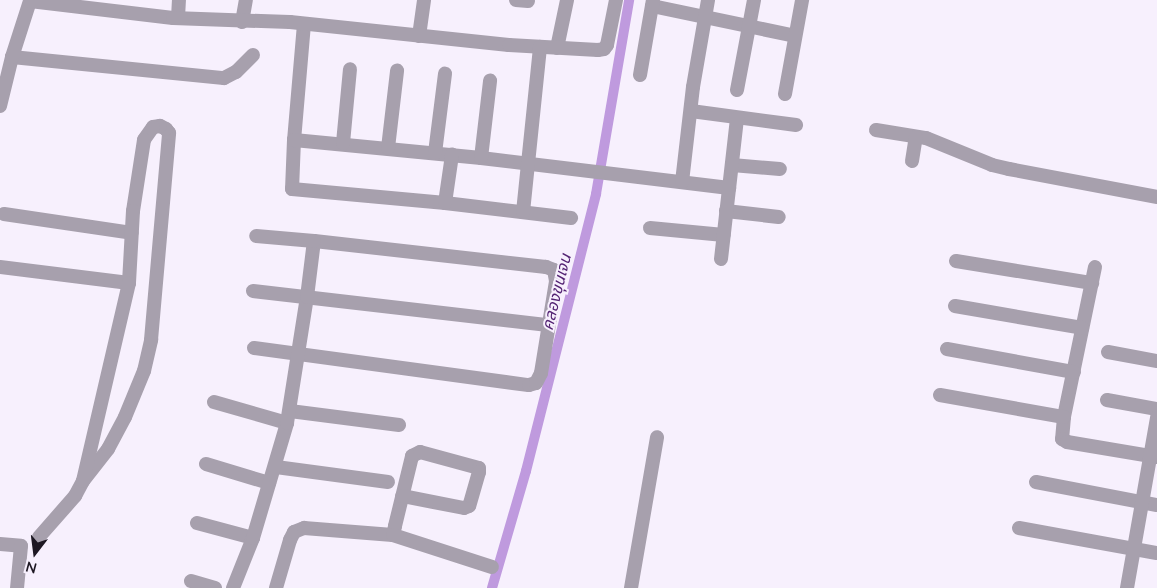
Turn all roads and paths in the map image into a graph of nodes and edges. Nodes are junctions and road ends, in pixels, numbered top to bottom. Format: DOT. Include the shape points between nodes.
graph roads {
  1 [pos="180,0"];
  2 [pos="246,0"];
  3 [pos="424,0"];
  4 [pos="567,0"];
  5 [pos="616,0"];
  6 [pos="708,0"];
  7 [pos="754,0"];
  8 [pos="802,0"];
  9 [pos="30,1"];
  10 [pos="653,3"];
  11 [pos="178,18"];
  12 [pos="704,18"];
  13 [pos="242,22"];
  14 [pos="304,24"];
  15 [pos="749,28"];
  16 [pos="419,36"];
  17 [pos="796,36"];
  18 [pos="540,47"];
  19 [pos="557,48"];
  20 [pos="253,55"];
  21 [pos="12,57"];
  22 [pos="350,69"];
  23 [pos="398,71"];
  24 [pos="445,74"];
  25 [pos="640,75"];
  26 [pos="490,81"];
  27 [pos="737,90"];
  28 [pos="785,94"];
  29 [pos="0,105"];
  30 [pos="691,111"];
  31 [pos="738,118"];
  32 [pos="796,125"];
  33 [pos="876,130"];
  34 [pos="916,137"];
  35 [pos="294,140"];
  36 [pos="343,143"];
  37 [pos="388,148"];
  38 [pos="435,153"];
  39 [pos="452,155"];
  40 [pos="481,158"];
  41 [pos="912,161"];
  42 [pos="528,163"];
  43 [pos="732,165"];
  44 [pos="780,169"];
  45 [pos="682,182"];
  46 [pos="729,188"];
  47 [pos="1157,197"];
  48 [pos="445,203"];
  49 [pos="726,211"];
  50 [pos="523,212"];
  51 [pos="4,214"];
  52 [pos="779,217"];
  53 [pos="571,218"];
  54 [pos="650,228"];
  55 [pos="132,233"];
  56 [pos="724,235"];
  57 [pos="256,236"];
  58 [pos="314,241"];
  59 [pos="721,259"];
  60 [pos="956,261"];
  61 [pos="1095,266"];
  62 [pos="0,267"];
  63 [pos="129,283"];
  64 [pos="1092,283"];
  65 [pos="253,290"];
  66 [pos="308,297"];
  67 [pos="955,306"];
  68 [pos="548,326"];
  69 [pos="1082,328"];
  70 [pos="254,348"];
  71 [pos="947,349"];
  72 [pos="1108,352"];
  73 [pos="299,354"];
  74 [pos="1157,361"];
  75 [pos="1074,372"];
  76 [pos="940,395"];
  77 [pos="1107,400"];
  78 [pos="214,402"];
  79 [pos="1157,409"];
  80 [pos="289,417"];
  81 [pos="1064,417"];
  82 [pos="1157,417"];
  83 [pos="399,425"];
  84 [pos="657,437"];
  85 [pos="1154,457"];
  86 [pos="206,464"];
  87 [pos="276,467"];
  88 [pos="83,481"];
  89 [pos="388,482"];
  90 [pos="1036,482"];
  91 [pos="270,483"];
  92 [pos="402,496"];
  93 [pos="1143,502"];
  94 [pos="1157,505"];
  95 [pos="197,522"];
  96 [pos="1019,528"];
  97 [pos="393,535"];
  98 [pos="39,538"];
  99 [pos="253,538"];
  100 [pos="0,544"];
  101 [pos="1134,549"];
  102 [pos="1157,553"];
  103 [pos="492,567"];
  104 [pos="191,581"];
  105 [pos="17,588"];
  106 [pos="215,588"];
  107 [pos="233,588"];
  108 [pos="276,588"];
  109 [pos="632,588"];
  110 [pos="1127,588"];
  1 -- 11 [label="street"];
  2 -- 13 [label="street"];
  3 -- 16 [label="street"];
  4 -- 19 [label="street"];
  5 -- 19 [label="street" via="604,49"];
  6 -- 12 [label="street"];
  7 -- 15 [label="street"];
  8 -- 17 [label="street"];
  9 -- 11 [label="street"];
  9 -- 21 [label="street"];
  10 -- 12 [label="street"];
  10 -- 25 [label="street"];
  11 -- 13 [label="street"];
  12 -- 15 [label="street"];
  12 -- 30 [label="street"];
  13 -- 14 [label="street"];
  14 -- 16 [label="street"];
  14 -- 35 [label="street"];
  15 -- 17 [label="street"];
  15 -- 27 [label="street"];
  16 -- 18 [label="street"];
  17 -- 28 [label="street"];
  18 -- 19 [label="street"];
  18 -- 42 [label="street"];
  20 -- 21 [label="street" via="236,72 224,78"];
  21 -- 29 [label="street"];
  22 -- 36 [label="street"];
  23 -- 37 [label="street"];
  24 -- 38 [label="street"];
  26 -- 40 [label="street"];
  30 -- 31 [label="street"];
  30 -- 45 [label="street"];
  31 -- 32 [label="street"];
  31 -- 43 [label="street"];
  33 -- 34 [label="street"];
  34 -- 41 [label="street"];
  34 -- 47 [label="street" via="953,148 992,166"];
  35 -- 36 [label="street"];
  35 -- 48 [label="street" via="292,189"];
  36 -- 37 [label="street"];
  37 -- 38 [label="street"];
  38 -- 39 [label="street"];
  39 -- 40 [label="street"];
  39 -- 48 [label="street"];
  40 -- 42 [label="street"];
  42 -- 45 [label="street"];
  42 -- 50 [label="street"];
  43 -- 44 [label="street"];
  43 -- 46 [label="street"];
  45 -- 46 [label="street"];
  46 -- 49 [label="street"];
  48 -- 50 [label="street"];
  49 -- 52 [label="street"];
  49 -- 56 [label="street"];
  50 -- 53 [label="street"];
  51 -- 55 [label="street"];
  54 -- 56 [label="street"];
  55 -- 63 [label="street"];
  55 -- 88 [label="street" via="144,140 153,127 160,126 169,134 146,363 125,417 108,448"];
  56 -- 59 [label="street"];
  57 -- 58 [label="street"];
  58 -- 66 [label="street"];
  58 -- 68 [label="street" via="546,267 554,270 556,281"];
  60 -- 64 [label="street"];
  61 -- 64 [label="street"];
  62 -- 63 [label="street"];
  63 -- 88 [label="street"];
  64 -- 69 [label="street"];
  65 -- 66 [label="street"];
  66 -- 68 [label="street"];
  66 -- 73 [label="street"];
  67 -- 69 [label="street"];
  68 -- 73 [label="street" via="541,373 536,383 528,385"];
  69 -- 75 [label="street"];
  70 -- 73 [label="street"];
  71 -- 75 [label="street"];
  72 -- 74 [label="street"];
  73 -- 80 [label="street"];
  75 -- 81 [label="street"];
  76 -- 81 [label="street"];
  77 -- 79 [label="street"];
  78 -- 80 [label="street"];
  80 -- 83 [label="street"];
  80 -- 87 [label="street"];
  81 -- 85 [label="street" via="1062,439 1067,442"];
  82 -- 85 [label="street"];
  84 -- 109 [label="street"];
  85 -- 93 [label="street"];
  86 -- 91 [label="street"];
  87 -- 89 [label="street"];
  87 -- 91 [label="street"];
  88 -- 98 [label="street" via="75,496"];
  90 -- 93 [label="street"];
  91 -- 99 [label="street"];
  92 -- 92 [label="street" via="464,508 469,506 480,472 478,468 420,452 412,456"];
  92 -- 97 [label="street"];
  93 -- 94 [label="street"];
  93 -- 101 [label="street"];
  95 -- 99 [label="street"];
  96 -- 101 [label="street"];
  97 -- 103 [label="street"];
  97 -- 108 [label="street" via="304,528 294,532"];
  99 -- 107 [label="street"];
  100 -- 105 [label="street" via="21,546"];
  101 -- 102 [label="street"];
  101 -- 110 [label="street"];
  104 -- 106 [label="street"];
}
